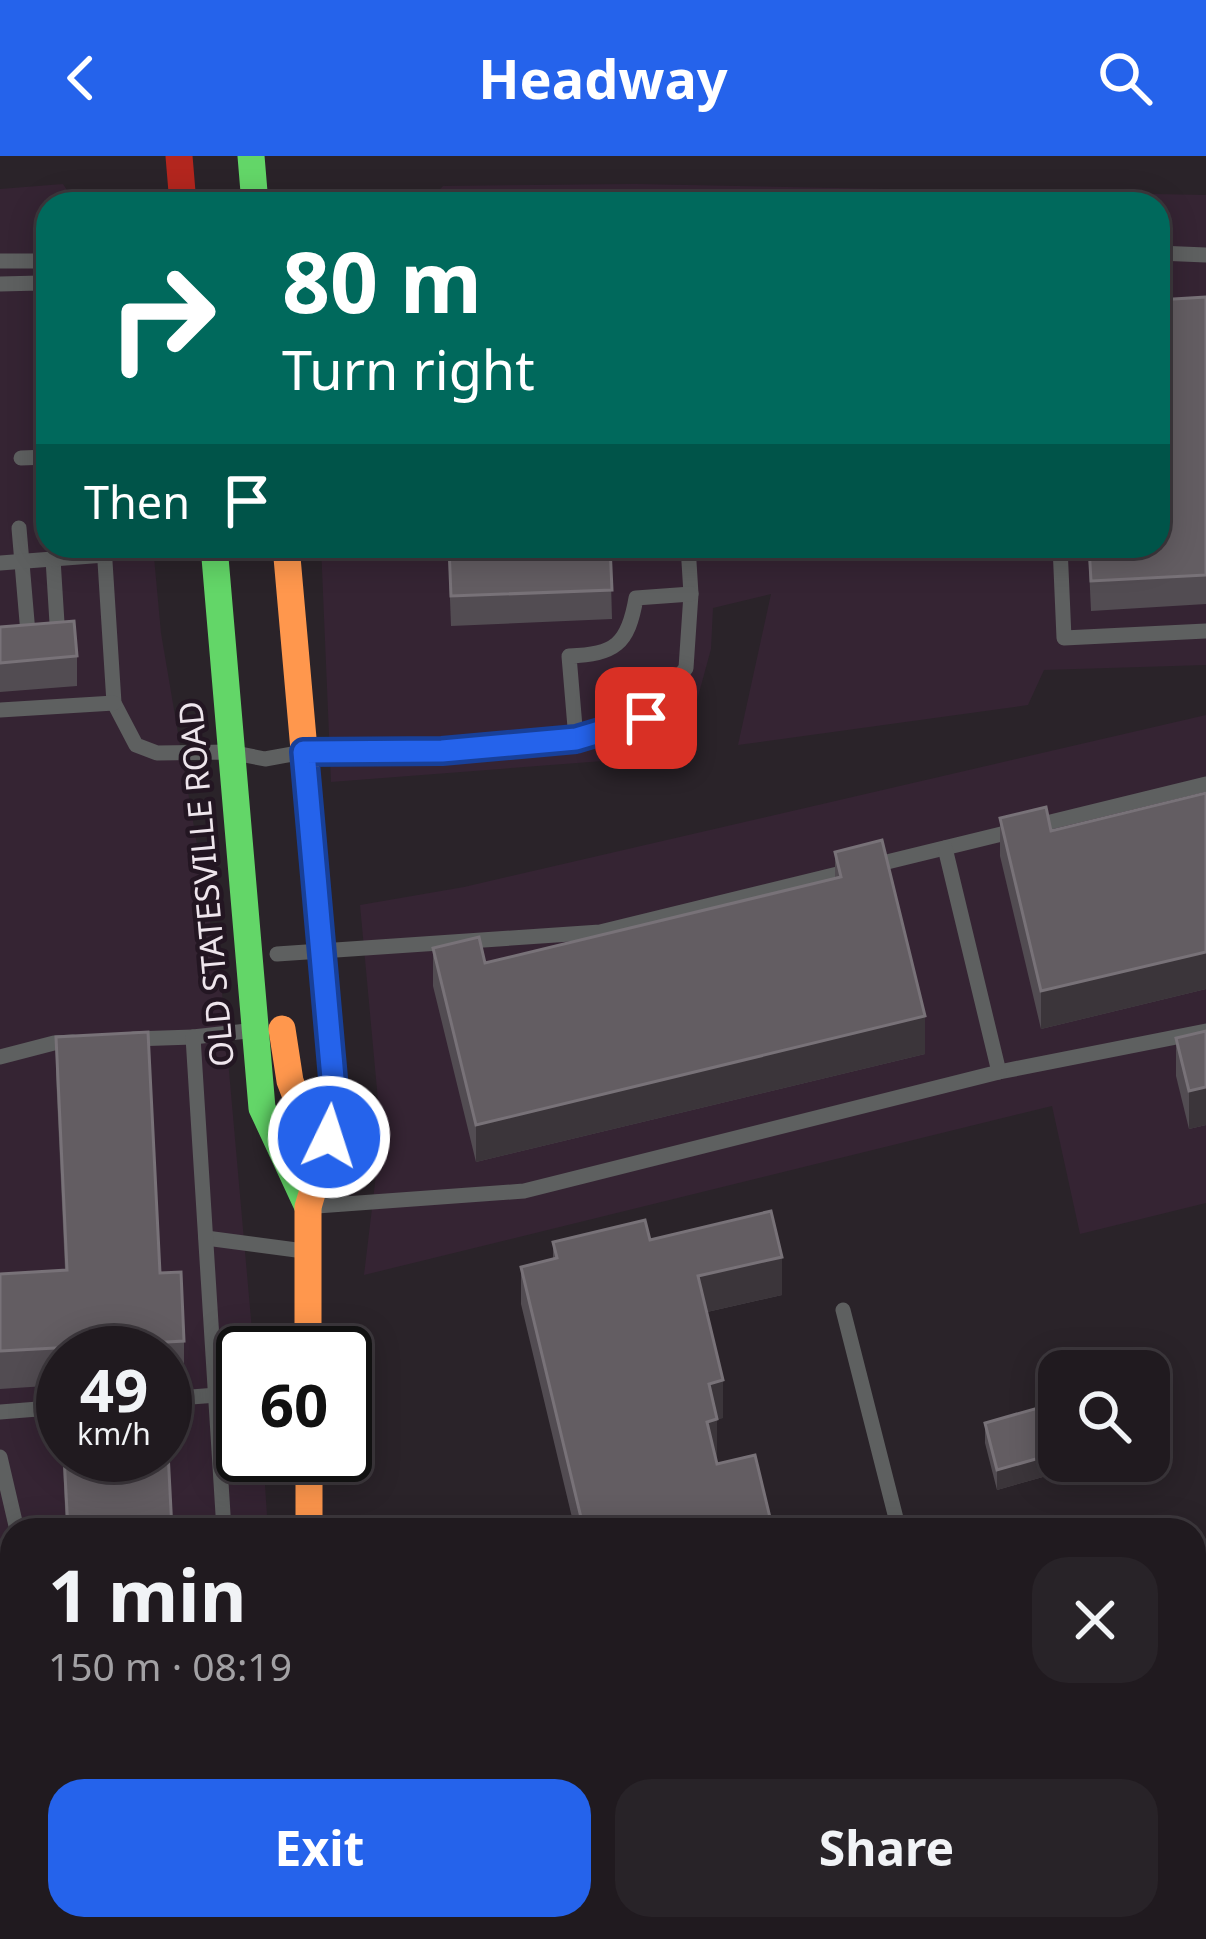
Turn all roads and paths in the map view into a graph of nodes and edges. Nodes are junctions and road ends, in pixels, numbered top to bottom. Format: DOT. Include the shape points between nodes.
graph roads {
  1 [pos="179,156"];
  2 [pos="251,156"];
  3 [pos="182,192"];
  4 [pos="254,192"];
  5 [pos="1170,254"];
  6 [pos="1206,255"];
  7 [pos="0,261"];
  8 [pos="36,261"];
  9 [pos="36,283"];
  10 [pos="0,284"];
  11 [pos="22,458"];
  12 [pos="36,458"];
  13 [pos="19,528"];
  14 [pos="38,558"];
  15 [pos="59,558"];
  16 [pos="105,558"];
  17 [pos="219,558"];
  18 [pos="223,558"];
  19 [pos="287,558"];
  20 [pos="689,558"];
  21 [pos="1061,558"];
  22 [pos="22,561"];
  23 [pos="0,562"];
  24 [pos="691,594"];
  25 [pos="1206,631"];
  26 [pos="58,652"];
  27 [pos="29,654"];
  28 [pos="252,670"];
  29 [pos="61,687"];
  30 [pos="33,689"];
  31 [pos="114,703"];
  32 [pos="63,706"];
  33 [pos="34,708"];
  34 [pos="0,710"];
  35 [pos="260,722"];
  36 [pos="576,739"];
  37 [pos="230,752"];
  38 [pos="304,752"];
  39 [pos="265,770"];
  40 [pos="1206,784"];
  41 [pos="945,848"];
  42 [pos="276,943"];
  43 [pos="322,952"];
  44 [pos="256,1030"];
  45 [pos="1206,1031"];
  46 [pos="193,1037"];
  47 [pos="124,1040"];
  48 [pos="100,1041"];
  49 [pos="0,1057"];
  50 [pos="998,1072"];
  51 [pos="321,1162"];
  52 [pos="308,1207"];
  53 [pos="206,1238"];
  54 [pos="306,1251"];
  55 [pos="844,1310"];
  56 [pos="307,1326"];
  57 [pos="213,1395"];
  58 [pos="216,1395"];
  59 [pos="192,1397"];
  60 [pos="36,1409"];
  61 [pos="0,1412"];
  62 [pos="0,1457"];
  63 [pos="309,1482"];
  64 [pos="14,1518"];
  65 [pos="223,1518"];
  66 [pos="309,1518"];
  67 [pos="896,1518"];
  1 -- 3 [label="main road"];
  2 -- 4 [label="main road"];
  5 -- 6 [label="lane"];
  7 -- 8 [label="lane"];
  9 -- 10 [label="lane"];
  11 -- 12 [label="lane"];
  13 -- 22 [label="lane"];
  14 -- 22 [label="lane"];
  15 -- 26 [label="lane"];
  16 -- 31 [label="lane"];
  17 -- 37 [label="main road, OLD STATESVILLE ROAD"];
  18 -- 28 [label="main road"];
  19 -- 38 [label="main road, OLD STATESVILLE ROAD"];
  20 -- 24 [label="lane"];
  21 -- 25 [label="lane" via="1064,638"];
  22 -- 23 [label="lane"];
  22 -- 27 [label="lane"];
  24 -- 36 [label="lane" via="686,668 646,718"];
  24 -- 36 [label="lane" via="636,598 620,642 601,655 569,656"];
  29 -- 32 [label="lane"];
  30 -- 33 [label="lane"];
  31 -- 32 [label="lane"];
  31 -- 37 [label="lane" via="136,746"];
  32 -- 33 [label="lane"];
  33 -- 34 [label="lane"];
  35 -- 39 [label="main road"];
  36 -- 38 [label="lane"];
  37 -- 39 [label="lane"];
  37 -- 44 [label="main road, OLD STATESVILLE ROAD"];
  38 -- 39 [label="lane"];
  38 -- 43 [label="main road, OLD STATESVILLE ROAD"];
  40 -- 41 [label="lane"];
  41 -- 43 [label="lane" via="600,932"];
  41 -- 50 [label="lane"];
  42 -- 43 [label="lane"];
  42 -- 51 [label="main road" via="290,1081"];
  43 -- 51 [label="main road, OLD STATESVILLE ROAD" via="336,1112"];
  44 -- 46 [label="lane"];
  44 -- 52 [label="main road, OLD STATESVILLE ROAD" via="262,1108"];
  45 -- 50 [label="lane"];
  46 -- 47 [label="lane"];
  46 -- 53 [label="lane"];
  48 -- 49 [label="lane" via="54,1042"];
  50 -- 52 [label="lane" via="524,1191"];
  51 -- 52 [label="main road, OLD STATESVILLE ROAD"];
  52 -- 54 [label="main road, OLD STATESVILLE ROAD"];
  53 -- 54 [label="lane"];
  53 -- 57 [label="lane"];
  54 -- 56 [label="main road, OLD STATESVILLE ROAD"];
  55 -- 67 [label="lane"];
  57 -- 58 [label="lane"];
  57 -- 59 [label="lane"];
  57 -- 65 [label="lane"];
  60 -- 61 [label="lane"];
  62 -- 64 [label="lane"];
  63 -- 66 [label="main road"];
}
